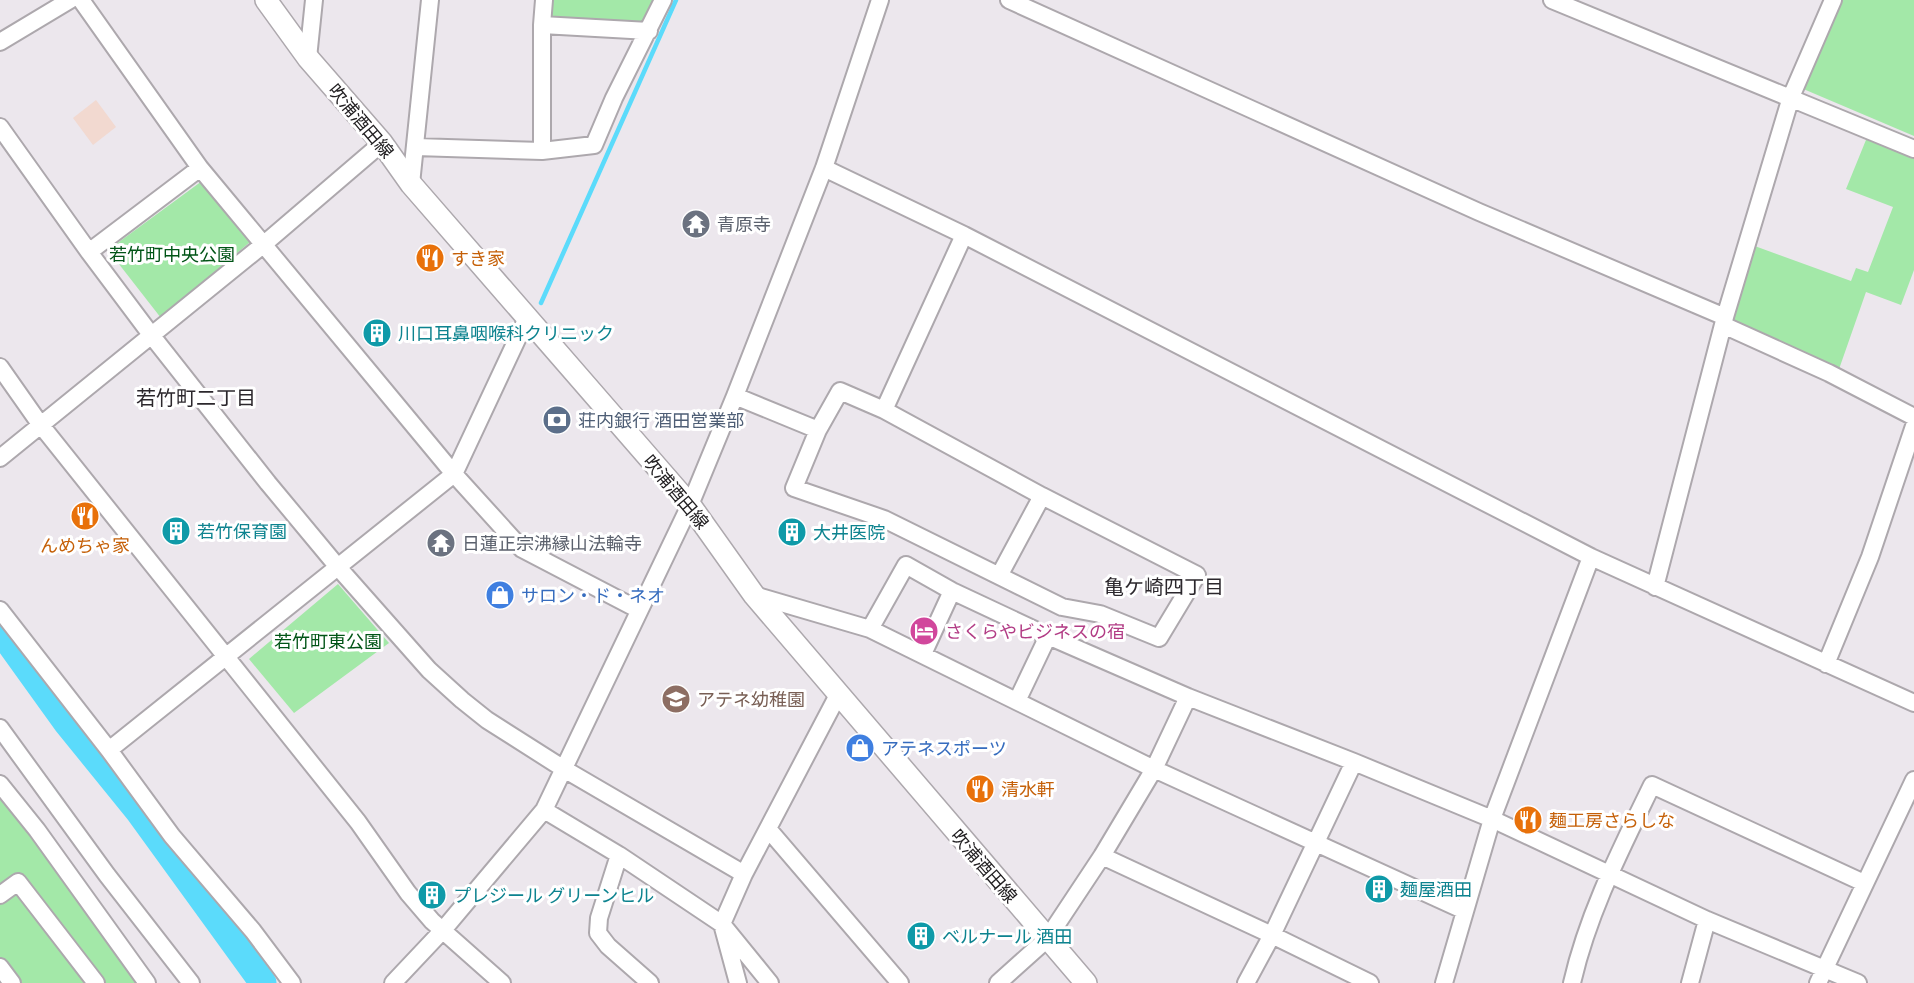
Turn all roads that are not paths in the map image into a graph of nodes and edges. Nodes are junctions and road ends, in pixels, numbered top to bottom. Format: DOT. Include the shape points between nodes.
graph roads {
  1 [pos="70,0"];
  2 [pos="81,0"];
  3 [pos="266,0"];
  4 [pos="314,0"];
  5 [pos="430,0"];
  6 [pos="544,0"];
  7 [pos="663,0"];
  8 [pos="880,0"];
  9 [pos="1009,0"];
  10 [pos="1552,0"];
  11 [pos="1833,0"];
  12 [pos="542,25"];
  13 [pos="649,31"];
  14 [pos="0,42"];
  15 [pos="308,58"];
  16 [pos="1791,97"];
  17 [pos="0,127"];
  18 [pos="382,143"];
  19 [pos="416,147"];
  20 [pos="1914,149"];
  21 [pos="542,150"];
  22 [pos="200,168"];
  23 [pos="824,168"];
  24 [pos="411,184"];
  25 [pos="964,235"];
  26 [pos="264,244"];
  27 [pos="89,252"];
  28 [pos="527,318"];
  29 [pos="1724,321"];
  30 [pos="152,336"];
  31 [pos="0,367"];
  32 [pos="735,396"];
  33 [pos="884,410"];
  34 [pos="1914,417"];
  35 [pos="40,424"];
  36 [pos="1914,426"];
  37 [pos="818,430"];
  38 [pos="0,458"];
  39 [pos="454,474"];
  40 [pos="1042,496"];
  41 [pos="690,505"];
  42 [pos="1591,557"];
  43 [pos="337,566"];
  44 [pos="999,576"];
  45 [pos="1655,586"];
  46 [pos="952,591"];
  47 [pos="754,595"];
  48 [pos="0,610"];
  49 [pos="639,610"];
  50 [pos="870,628"];
  51 [pos="1048,636"];
  52 [pos="922,654"];
  53 [pos="226,656"];
  54 [pos="1826,664"];
  55 [pos="838,696"];
  56 [pos="1188,697"];
  57 [pos="1017,701"];
  58 [pos="1914,703"];
  59 [pos="0,728"];
  60 [pos="109,750"];
  61 [pos="1354,762"];
  62 [pos="564,769"];
  63 [pos="1154,769"];
  64 [pos="1914,780"];
  65 [pos="0,784"];
  66 [pos="544,810"];
  67 [pos="1492,819"];
  68 [pos="769,830"];
  69 [pos="1317,842"];
  70 [pos="619,855"];
  71 [pos="1102,856"];
  72 [pos="744,874"];
  73 [pos="1610,874"];
  74 [pos="1864,884"];
  75 [pos="0,895"];
  76 [pos="1465,911"];
  77 [pos="1707,920"];
  78 [pos="722,924"];
  79 [pos="443,930"];
  80 [pos="1272,935"];
  81 [pos="1047,939"];
  82 [pos="0,967"];
  83 [pos="1821,976"];
  84 [pos="12,983"];
  85 [pos="96,983"];
  86 [pos="147,983"];
  87 [pos="191,983"];
  88 [pos="292,983"];
  89 [pos="393,983"];
  90 [pos="502,983"];
  91 [pos="650,983"];
  92 [pos="738,983"];
  93 [pos="770,983"];
  94 [pos="900,983"];
  95 [pos="998,983"];
  96 [pos="1086,983"];
  97 [pos="1246,983"];
  98 [pos="1370,983"];
  99 [pos="1444,983"];
  100 [pos="1572,983"];
  101 [pos="1690,983"];
  102 [pos="1858,983"];
  1 -- 14 [label="street"];
  2 -- 22 [label="street"];
  3 -- 15 [label="main road, 吹浦酒田線"];
  4 -- 15 [label="street"];
  5 -- 19 [label="street"];
  6 -- 12 [label="street"];
  7 -- 13 [label="street"];
  8 -- 23 [label="street"];
  9 -- 29 [label="street"];
  10 -- 16 [label="street"];
  11 -- 16 [label="street"];
  12 -- 13 [label="street"];
  12 -- 21 [label="street"];
  13 -- 21 [label="street" via="594,145"];
  15 -- 18 [label="main road, 吹浦酒田線"];
  16 -- 20 [label="street"];
  16 -- 29 [label="street"];
  17 -- 27 [label="street"];
  18 -- 24 [label="main road, 吹浦酒田線"];
  18 -- 26 [label="street"];
  19 -- 21 [label="street"];
  19 -- 24 [label="street"];
  22 -- 26 [label="street"];
  22 -- 27 [label="street"];
  23 -- 25 [label="street"];
  23 -- 32 [label="street"];
  24 -- 28 [label="main road, 吹浦酒田線"];
  25 -- 33 [label="street"];
  25 -- 42 [label="street"];
  26 -- 30 [label="street"];
  26 -- 39 [label="street"];
  27 -- 30 [label="street"];
  28 -- 39 [label="street"];
  28 -- 41 [label="main road, 吹浦酒田線"];
  29 -- 34 [label="street"];
  29 -- 45 [label="street"];
  30 -- 35 [label="street"];
  30 -- 43 [label="street"];
  31 -- 35 [label="street"];
  32 -- 37 [label="street"];
  32 -- 41 [label="street"];
  33 -- 37 [label="street" via="840,391"];
  33 -- 40 [label="street"];
  35 -- 38 [label="street"];
  35 -- 53 [label="street"];
  36 -- 54 [label="street" via="1870,557"];
  37 -- 44 [label="street" via="794,488 884,519"];
  39 -- 43 [label="street"];
  39 -- 49 [label="street" via="522,549"];
  40 -- 44 [label="street"];
  40 -- 44 [label="street" via="1197,574 1159,638 1101,614 1062,607"];
  41 -- 47 [label="main road, 吹浦酒田線"];
  41 -- 49 [label="street"];
  42 -- 45 [label="street"];
  42 -- 67 [label="street"];
  43 -- 53 [label="street"];
  43 -- 62 [label="street" via="429,670 462,700"];
  45 -- 54 [label="street"];
  46 -- 50 [label="street" via="906,565"];
  46 -- 51 [label="street"];
  46 -- 52 [label="street"];
  47 -- 50 [label="street"];
  47 -- 55 [label="main road, 吹浦酒田線"];
  48 -- 60 [label="street"];
  49 -- 62 [label="street"];
  50 -- 52 [label="street"];
  51 -- 56 [label="street"];
  51 -- 57 [label="street"];
  52 -- 57 [label="street"];
  53 -- 60 [label="street"];
  53 -- 79 [label="street" via="358,822 408,892"];
  54 -- 58 [label="street"];
  55 -- 68 [label="street"];
  55 -- 81 [label="main road, 吹浦酒田線"];
  56 -- 61 [label="street"];
  56 -- 63 [label="street"];
  57 -- 63 [label="street"];
  59 -- 87 [label="street"];
  60 -- 88 [label="street" via="171,836"];
  61 -- 67 [label="street"];
  61 -- 69 [label="street"];
  62 -- 66 [label="street"];
  62 -- 72 [label="street"];
  63 -- 69 [label="street"];
  63 -- 71 [label="street"];
  64 -- 74 [label="street"];
  65 -- 86 [label="street"];
  66 -- 70 [label="street"];
  66 -- 79 [label="street"];
  67 -- 73 [label="street"];
  67 -- 76 [label="street"];
  68 -- 72 [label="street"];
  68 -- 94 [label="street"];
  69 -- 76 [label="street"];
  69 -- 80 [label="street"];
  70 -- 78 [label="street"];
  70 -- 91 [label="street" via="598,933"];
  71 -- 80 [label="street"];
  71 -- 81 [label="street"];
  72 -- 78 [label="street"];
  73 -- 74 [label="street" via="1652,785"];
  73 -- 77 [label="street"];
  73 -- 100 [label="street" via="1580,948"];
  74 -- 83 [label="street"];
  75 -- 85 [label="street" via="18,882"];
  76 -- 99 [label="street"];
  77 -- 83 [label="street"];
  77 -- 101 [label="street"];
  78 -- 92 [label="street"];
  78 -- 93 [label="street"];
  79 -- 89 [label="street"];
  79 -- 90 [label="street"];
  80 -- 97 [label="street"];
  80 -- 98 [label="street"];
  81 -- 95 [label="street"];
  81 -- 96 [label="main road, 吹浦酒田線"];
  82 -- 84 [label="street"];
  83 -- 102 [label="street"];
}
